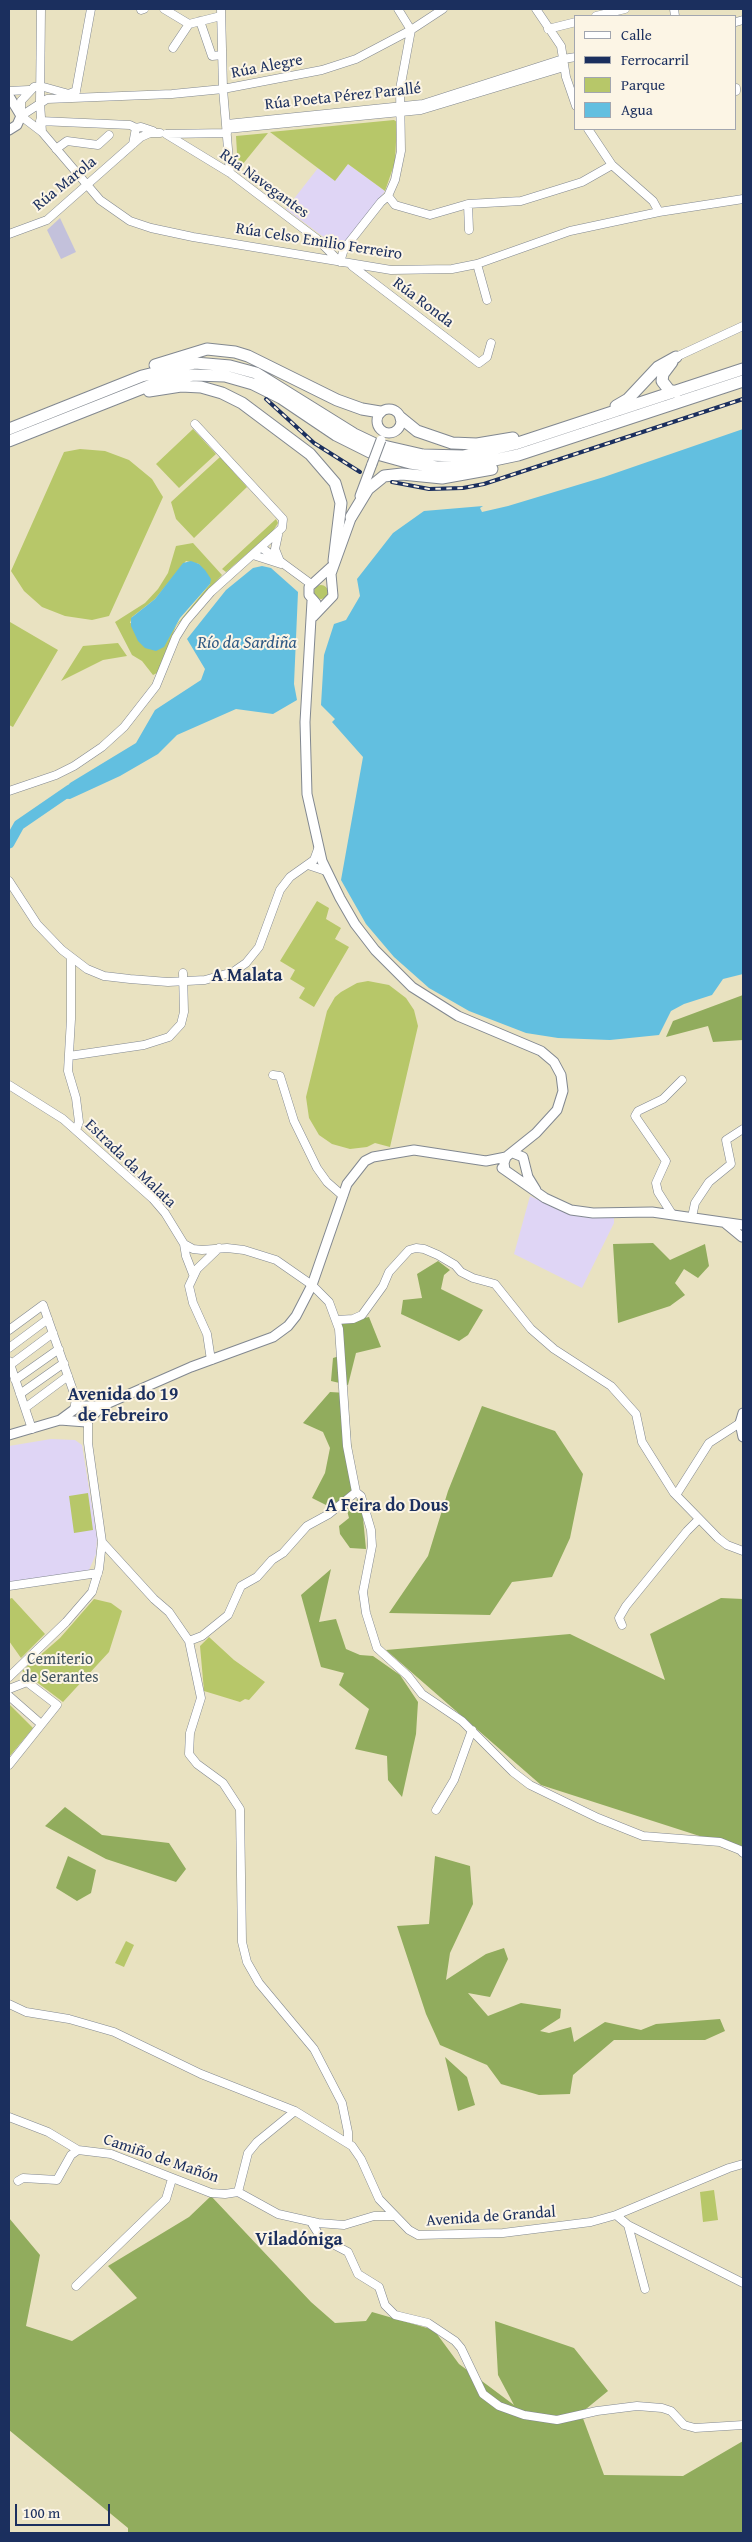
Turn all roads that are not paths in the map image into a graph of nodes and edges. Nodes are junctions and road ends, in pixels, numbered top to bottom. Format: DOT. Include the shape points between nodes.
graph roads {
  1 [pos="41,9"];
  2 [pos="91,9"];
  3 [pos="164,9"];
  4 [pos="398,9"];
  5 [pos="443,9"];
  6 [pos="536,9"];
  7 [pos="625,9"];
  8 [pos="221,12"];
  9 [pos="600,15"];
  10 [pos="200,22"];
  11 [pos="574,22"];
  12 [pos="189,24"];
  13 [pos="548,29"];
  14 [pos="411,30"];
  15 [pos="173,48"];
  16 [pos="222,55"];
  17 [pos="574,58"];
  18 [pos="564,63"];
  19 [pos="40,86"];
  20 [pos="223,89"];
  21 [pos="29,90"];
  22 [pos="9,91"];
  23 [pos="76,91"];
  24 [pos="9,96"];
  25 [pos="81,99"];
  26 [pos="574,99"];
  27 [pos="40,103"];
  28 [pos="401,110"];
  29 [pos="21,116"];
  30 [pos="40,121"];
  31 [pos="227,129"];
  32 [pos="9,130"];
  33 [pos="589,130"];
  34 [pos="42,132"];
  35 [pos="140,132"];
  36 [pos="163,134"];
  37 [pos="109,135"];
  38 [pos="56,149"];
  39 [pos="612,165"];
  40 [pos="230,173"];
  41 [pos="87,185"];
  42 [pos="388,196"];
  43 [pos="743,199"];
  44 [pos="468,204"];
  45 [pos="659,212"];
  46 [pos="469,230"];
  47 [pos="9,234"];
  48 [pos="340,262"];
  49 [pos="351,264"];
  50 [pos="477,264"];
  51 [pos="487,300"];
  52 [pos="743,326"];
  53 [pos="491,343"];
  54 [pos="676,357"];
  55 [pos="743,369"];
  56 [pos="743,381"];
  57 [pos="676,392"];
  58 [pos="87,398"];
  59 [pos="99,405"];
  60 [pos="380,412"];
  61 [pos="599,416"];
  62 [pos="401,418"];
  63 [pos="196,424"];
  64 [pos="12,427"];
  65 [pos="599,429"];
  66 [pos="544,434"];
  67 [pos="383,436"];
  68 [pos="9,441"];
  69 [pos="351,517"];
  70 [pos="278,534"];
  71 [pos="262,548"];
  72 [pos="252,556"];
  73 [pos="333,563"];
  74 [pos="282,564"];
  75 [pos="315,582"];
  76 [pos="331,586"];
  77 [pos="312,601"];
  78 [pos="325,604"];
  79 [pos="312,618"];
  80 [pos="9,789"];
  81 [pos="318,849"];
  82 [pos="308,865"];
  83 [pos="326,871"];
  84 [pos="9,881"];
  85 [pos="71,958"];
  86 [pos="183,977"];
  87 [pos="69,1056"];
  88 [pos="273,1075"];
  89 [pos="682,1080"];
  90 [pos="9,1084"];
  91 [pos="743,1129"];
  92 [pos="76,1130"];
  93 [pos="536,1134"];
  94 [pos="509,1155"];
  95 [pos="486,1160"];
  96 [pos="525,1163"];
  97 [pos="508,1172"];
  98 [pos="343,1196"];
  99 [pos="541,1196"];
  100 [pos="672,1214"];
  101 [pos="692,1217"];
  102 [pos="723,1222"];
  103 [pos="743,1225"];
  104 [pos="743,1236"];
  105 [pos="184,1244"];
  106 [pos="219,1248"];
  107 [pos="193,1274"];
  108 [pos="312,1285"];
  109 [pos="48,1319"];
  110 [pos="337,1320"];
  111 [pos="9,1330"];
  112 [pos="53,1333"];
  113 [pos="9,1348"];
  114 [pos="59,1349"];
  115 [pos="211,1360"];
  116 [pos="9,1363"];
  117 [pos="64,1363"];
  118 [pos="68,1376"];
  119 [pos="15,1380"];
  120 [pos="20,1394"];
  121 [pos="76,1399"];
  122 [pos="102,1406"];
  123 [pos="85,1407"];
  124 [pos="25,1408"];
  125 [pos="74,1411"];
  126 [pos="743,1413"];
  127 [pos="89,1419"];
  128 [pos="60,1420"];
  129 [pos="77,1422"];
  130 [pos="740,1423"];
  131 [pos="32,1429"];
  132 [pos="9,1435"];
  133 [pos="743,1437"];
  134 [pos="87,1438"];
  135 [pos="356,1492"];
  136 [pos="676,1495"];
  137 [pos="699,1519"];
  138 [pos="102,1542"];
  139 [pos="743,1551"];
  140 [pos="98,1573"];
  141 [pos="9,1586"];
  142 [pos="622,1625"];
  143 [pos="189,1641"];
  144 [pos="9,1677"];
  145 [pos="9,1689"];
  146 [pos="9,1696"];
  147 [pos="42,1724"];
  148 [pos="472,1730"];
  149 [pos="9,1765"];
  150 [pos="436,1810"];
  151 [pos="743,1853"];
  152 [pos="9,2004"];
  153 [pos="295,2111"];
  154 [pos="9,2116"];
  155 [pos="348,2142"];
  156 [pos="78,2150"];
  157 [pos="743,2164"];
  158 [pos="172,2179"];
  159 [pos="18,2181"];
  160 [pos="238,2192"];
  161 [pos="616,2214"];
  162 [pos="394,2216"];
  163 [pos="311,2222"];
  164 [pos="628,2225"];
  165 [pos="743,2284"];
  166 [pos="76,2286"];
  167 [pos="645,2289"];
  168 [pos="743,2424"];
  1 -- 19 [label="street, Rúa Celso Emilio Ferreiro"];
  2 -- 23 [label="street"];
  3 -- 12 [label="street"];
  4 -- 14 [label="street"];
  5 -- 14 [label="street, Rúa Alegre"];
  6 -- 13 [label="street"];
  7 -- 9 [label="street"];
  8 -- 10 [label="street"];
  8 -- 16 [label="street"];
  10 -- 12 [label="street"];
  10 -- 16 [label="street" via="212,56"];
  11 -- 13 [label="street"];
  12 -- 15 [label="street"];
  13 -- 18 [label="street" via="561,46"];
  14 -- 20 [label="street, Rúa Alegre" via="356,59 337,65"];
  14 -- 28 [label="street" via="400,89"];
  16 -- 20 [label="street"];
  17 -- 18 [label="street, Rúa Poeta Pérez Parallé"];
  18 -- 26 [label="street"];
  18 -- 28 [label="street, Rúa Poeta Pérez Parallé"];
  19 -- 21 [label="street"];
  19 -- 23 [label="street" via="69,94"];
  19 -- 27 [label="street, Rúa Celso Emilio Ferreiro"];
  20 -- 25 [label="street, Rúa Alegre"];
  20 -- 31 [label="street"];
  21 -- 22 [label="street"];
  21 -- 29 [label="street" via="21,101"];
  23 -- 25 [label="street"];
  24 -- 29 [label="main road"];
  25 -- 27 [label="street, Rúa Alegre" via="47,99"];
  27 -- 29 [label="street"];
  27 -- 30 [label="street, Rúa Celso Emilio Ferreiro"];
  28 -- 31 [label="street, Rúa Poeta Pérez Parallé"];
  28 -- 42 [label="street" via="401,151 396,180"];
  29 -- 32 [label="main road" via="17,125"];
  29 -- 34 [label="street, Rúa Celso Emilio Ferreiro"];
  30 -- 34 [label="street, Rúa Celso Emilio Ferreiro"];
  30 -- 35 [label="street, Rúa Navegantes" via="130,124"];
  31 -- 36 [label="street, Rúa Navegantes"];
  31 -- 40 [label="street"];
  33 -- 39 [label="street"];
  34 -- 38 [label="street, Rúa Celso Emilio Ferreiro"];
  35 -- 36 [label="street, Rúa Navegantes"];
  35 -- 41 [label="street, Rúa Marola" via="133,144"];
  36 -- 40 [label="street, Rúa Navegantes"];
  37 -- 38 [label="street" via="98,145 67,141"];
  38 -- 41 [label="street, Rúa Celso Emilio Ferreiro"];
  39 -- 44 [label="street" via="582,182 521,201"];
  39 -- 45 [label="street" via="653,201"];
  40 -- 48 [label="street, Rúa Navegantes" via="317,239"];
  41 -- 47 [label="street, Rúa Marola" via="47,220"];
  41 -- 48 [label="street, Rúa Celso Emilio Ferreiro" via="115,212 142,226"];
  42 -- 44 [label="street" via="395,205 430,215"];
  42 -- 48 [label="street" via="344,249"];
  43 -- 45 [label="street, Rúa Celso Emilio Ferreiro"];
  44 -- 46 [label="street"];
  45 -- 50 [label="street, Rúa Celso Emilio Ferreiro" via="570,231"];
  48 -- 49 [label="street, Rúa Celso Emilio Ferreiro"];
  49 -- 50 [label="street, Rúa Celso Emilio Ferreiro" via="400,270 452,269"];
  49 -- 53 [label="street, Rúa Ronda" via="479,363 487,356"];
  50 -- 51 [label="street"];
  52 -- 54 [label="street"];
  54 -- 57 [label="highway" via="662,377 664,386"];
  54 -- 61 [label="highway" via="658,367 628,399"];
  55 -- 57 [label="highway"];
  56 -- 65 [label="highway"];
  57 -- 61 [label="highway"];
  58 -- 60 [label="highway" via="174,358 206,349 221,349 248,356 337,400"];
  58 -- 64 [label="highway"];
  58 -- 66 [label="highway" via="167,368 195,364 230,366 256,373 354,434 402,452 463,456"];
  59 -- 65 [label="highway" via="166,379 194,375 225,376 267,391 336,436 370,452 437,467 486,464"];
  59 -- 68 [label="highway"];
  59 -- 73 [label="highway" via="159,388 181,386 222,393 242,403 310,454 335,483 342,516"];
  60 -- 62 [label="main road" via="394,410"];
  60 -- 67 [label="main road" via="376,424"];
  61 -- 66 [label="highway"];
  62 -- 66 [label="highway" via="417,431 452,443 477,444"];
  62 -- 67 [label="main road" via="395,431"];
  63 -- 70 [label="street" via="283,519"];
  65 -- 69 [label="highway" via="529,458 468,475 442,478 402,474 384,476 368,489"];
  67 -- 69 [label="main road, bridge"];
  69 -- 73 [label="main road"];
  70 -- 71 [label="street"];
  70 -- 74 [label="street" via="276,549"];
  71 -- 72 [label="street"];
  71 -- 74 [label="street"];
  72 -- 74 [label="street"];
  72 -- 80 [label="street" via="211,592 183,626 156,686 124,727 74,766"];
  73 -- 75 [label="main road"];
  73 -- 76 [label="main road"];
  74 -- 75 [label="street"];
  75 -- 76 [label="main road" via="326,581"];
  75 -- 77 [label="main road" via="308,591"];
  76 -- 78 [label="main road" via="332,596"];
  77 -- 78 [label="main road"];
  77 -- 79 [label="main road"];
  78 -- 79 [label="main road"];
  79 -- 81 [label="main road" via="305,765"];
  81 -- 82 [label="street"];
  81 -- 83 [label="main road"];
  82 -- 83 [label="street"];
  82 -- 86 [label="street" via="290,877 280,890 259,947 246,963 218,978"];
  83 -- 93 [label="main road" via="355,924 399,976 452,1012 536,1048 554,1062 563,1084 561,1098 552,1117"];
  84 -- 85 [label="street" via="37,924"];
  85 -- 86 [label="street" via="104,976 168,982"];
  85 -- 87 [label="street"];
  86 -- 87 [label="street" via="184,1012 181,1024 169,1037 144,1045"];
  87 -- 92 [label="street" via="68,1072 79,1122"];
  88 -- 98 [label="street" via="280,1076 294,1121 317,1168"];
  89 -- 100 [label="street" via="663,1099 638,1111 635,1116 666,1161 656,1183"];
  90 -- 92 [label="street, Estrada da Malata"];
  91 -- 101 [label="street" via="726,1140 731,1164 704,1187"];
  92 -- 105 [label="street, Estrada da Malata" via="165,1212"];
  93 -- 94 [label="main road"];
  93 -- 96 [label="main road"];
  94 -- 95 [label="main road"];
  94 -- 96 [label="main road" via="519,1154"];
  94 -- 97 [label="main road" via="504,1163"];
  95 -- 97 [label="main road"];
  95 -- 98 [label="main road" via="414,1150 373,1157 354,1173"];
  96 -- 97 [label="main road" via="520,1173"];
  96 -- 99 [label="main road" via="532,1184"];
  97 -- 99 [label="main road"];
  98 -- 108 [label="main road"];
  99 -- 100 [label="main road" via="583,1213 642,1211"];
  100 -- 101 [label="main road"];
  101 -- 102 [label="main road"];
  102 -- 103 [label="main road"];
  102 -- 104 [label="main road"];
  105 -- 106 [label="street" via="192,1249"];
  105 -- 107 [label="street, Estrada da Malata"];
  106 -- 107 [label="street"];
  106 -- 108 [label="street" via="244,1250 276,1260"];
  107 -- 115 [label="street" via="189,1286 207,1334"];
  108 -- 110 [label="street" via="329,1302"];
  108 -- 115 [label="main road" via="296,1316 280,1332"];
  109 -- 111 [label="street" via="43,1305"];
  109 -- 112 [label="street"];
  109 -- 113 [label="street"];
  110 -- 135 [label="street" via="347,1446"];
  110 -- 136 [label="street" via="352,1320 362,1315 389,1272 409,1250 416,1248 438,1255 473,1278 496,1284 531,1329 611,1386 636,1414 642,1442"];
  112 -- 114 [label="street"];
  112 -- 116 [label="street"];
  114 -- 117 [label="street"];
  114 -- 119 [label="street"];
  115 -- 122 [label="main road"];
  116 -- 119 [label="street"];
  117 -- 118 [label="street"];
  117 -- 120 [label="street"];
  118 -- 121 [label="street"];
  118 -- 124 [label="street"];
  119 -- 120 [label="street"];
  120 -- 124 [label="street"];
  121 -- 123 [label="street"];
  121 -- 125 [label="street"];
  122 -- 123 [label="main road"];
  122 -- 127 [label="main road"];
  123 -- 125 [label="main road" via="78,1406"];
  123 -- 127 [label="main road" via="90,1412"];
  124 -- 131 [label="street"];
  125 -- 128 [label="main road"];
  125 -- 129 [label="main road"];
  126 -- 130 [label="main road"];
  127 -- 129 [label="main road"];
  127 -- 134 [label="street"];
  128 -- 129 [label="main road"];
  128 -- 131 [label="main road"];
  129 -- 134 [label="street"];
  130 -- 133 [label="main road"];
  130 -- 136 [label="street" via="709,1443"];
  131 -- 132 [label="main road"];
  134 -- 138 [label="street"];
  135 -- 143 [label="street" via="329,1514 307,1526 257,1577 241,1586 228,1615 202,1636"];
  135 -- 148 [label="street" via="361,1496 371,1530 372,1546 363,1592 377,1648 408,1676 422,1694"];
  136 -- 137 [label="street"];
  137 -- 139 [label="street" via="727,1545"];
  137 -- 142 [label="street" via="626,1606 619,1618"];
  138 -- 140 [label="street"];
  138 -- 143 [label="street" via="169,1612"];
  140 -- 141 [label="street"];
  140 -- 144 [label="street" via="92,1592"];
  143 -- 155 [label="street" via="201,1698 190,1733 189,1754 223,1783 240,1809 242,1942 247,1962 259,1983 314,2049 342,2103"];
  145 -- 147 [label="street" via="27,1682 57,1705"];
  146 -- 147 [label="street"];
  147 -- 149 [label="street"];
  148 -- 150 [label="street" via="454,1780"];
  148 -- 151 [label="street" via="530,1785 598,1818 644,1836 720,1842"];
  152 -- 153 [label="street, Avenida de Grandal" via="26,2012 69,2019 114,2032 201,2074"];
  153 -- 155 [label="street, Avenida de Grandal"];
  153 -- 160 [label="street" via="248,2153"];
  154 -- 156 [label="street, Camiño de Mañón" via="48,2132"];
  155 -- 162 [label="street, Avenida de Grandal" via="361,2159 379,2199"];
  156 -- 158 [label="street, Camiño de Mañón" via="112,2154"];
  156 -- 159 [label="street" via="71,2155 57,2180 23,2178"];
  157 -- 161 [label="street, Avenida de Grandal"];
  158 -- 160 [label="street, Camiño de Mañón" via="211,2192"];
  158 -- 166 [label="street" via="166,2199"];
  160 -- 163 [label="street, Camiño de Mañón" via="278,2214"];
  161 -- 162 [label="street, Avenida de Grandal" via="573,2226 430,2236 413,2233"];
  161 -- 164 [label="street"];
  162 -- 163 [label="street, Camiño de Mañón" via="374,2216 344,2225"];
  163 -- 168 [label="street" via="321,2238 348,2252 358,2274 379,2287 385,2305 395,2315 428,2323 455,2341 483,2394 498,2406 524,2415 557,2420 637,2406 672,2411 684,2425 695,2428"];
  164 -- 165 [label="street"];
  164 -- 167 [label="street"];
}
